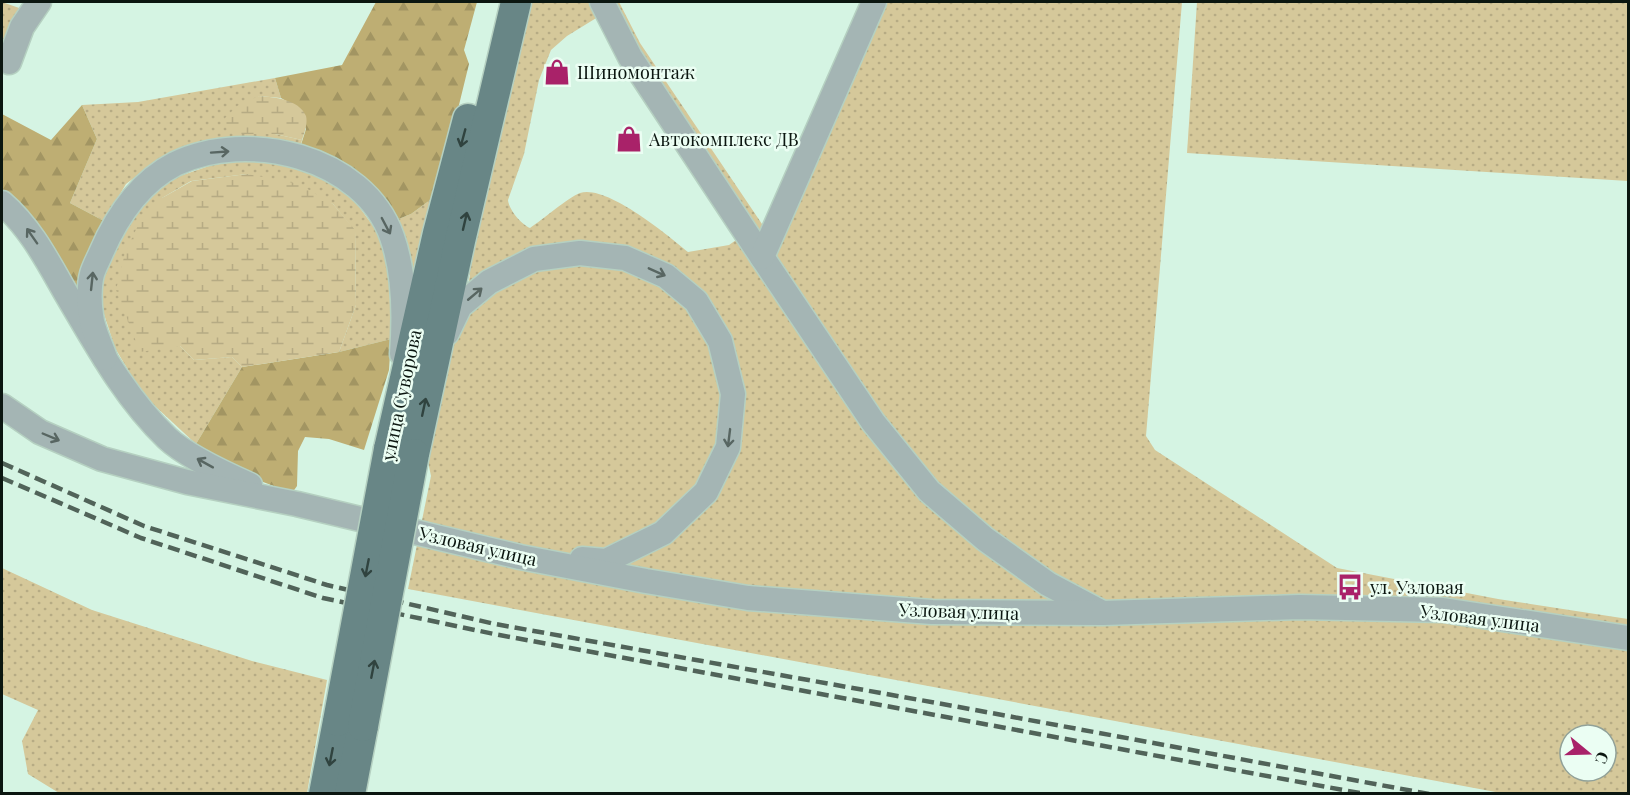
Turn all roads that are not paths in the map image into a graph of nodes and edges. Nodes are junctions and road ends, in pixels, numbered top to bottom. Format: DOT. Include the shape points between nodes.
graph roads {
  1 [pos="39,2"];
  2 [pos="503,2"];
  3 [pos="516,2"];
  4 [pos="602,2"];
  5 [pos="874,2"];
  6 [pos="9,62"];
  7 [pos="2,203"];
  8 [pos="762,257"];
  9 [pos="105,358"];
  10 [pos="434,360"];
  11 [pos="2,406"];
  12 [pos="401,451"];
  13 [pos="297,504"];
  14 [pos="663,533"];
  15 [pos="520,557"];
  16 [pos="665,585"];
  17 [pos="1103,614"];
  18 [pos="1629,638"];
  19 [pos="350,724"];
  20 [pos="324,794"];
  21 [pos="350,794"];
  1 -- 6 [label="street" via="22,27"];
  2 -- 12 [label="main road, улица Суворова, one-way" via="438,233"];
  10 -- 3 [label="main road, улица Суворова, one-way"];
  4 -- 8 [label="street" via="630,57"];
  5 -- 8 [label="street"];
  9 -- 7 [label="street, one-way" via="39,247 18,217"];
  8 -- 17 [label="street" via="873,422 928,491 985,539 1048,584"];
  9 -- 12 [label="street, one-way" via="91,316 92,274 112,227 142,188 174,165 205,153 279,151 318,163 351,181 378,210 391,236 403,280"];
  13 -- 9 [label="street, one-way" via="231,477 168,439"];
  12 -- 10 [label="main road, улица Суворова, one-way"];
  10 -- 14 [label="street, one-way" via="460,306 489,282 534,259 580,253 625,258 666,276 696,301 720,341 733,394 728,447 706,492"];
  11 -- 13 [label="street, one-way" via="39,432 102,459 188,482"];
  12 -- 19 [label="main road, улица Суворова, bridge"];
  13 -- 15 [label="street, Узловая улица"];
  14 -- 15 [label="street" via="606,561"];
  14 -- 16 [label="street" via="646,549 644,558 647,570"];
  15 -- 16 [label="street, Узловая улица"];
  16 -- 17 [label="street, Узловая улица" via="748,598 932,612"];
  17 -- 18 [label="street, Узловая улица" via="1299,607 1443,610"];
  19 -- 20 [label="main road, улица Суворова, one-way"];
  19 -- 21 [label="main road, улица Суворова"];
}
